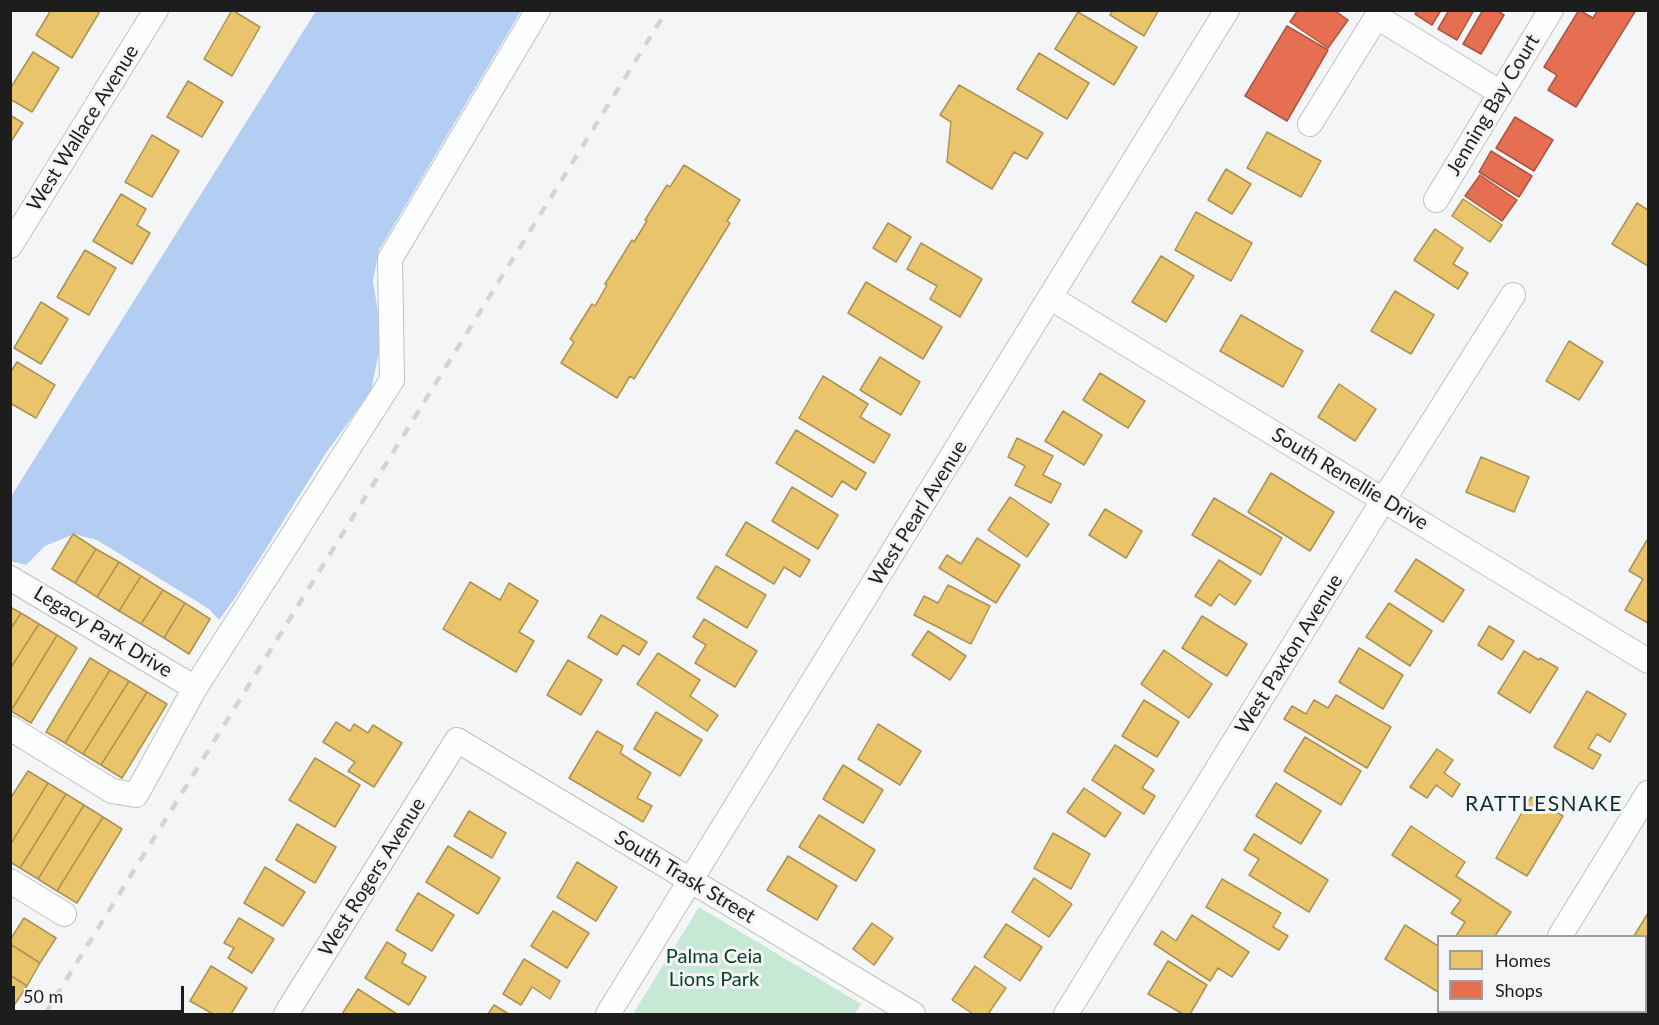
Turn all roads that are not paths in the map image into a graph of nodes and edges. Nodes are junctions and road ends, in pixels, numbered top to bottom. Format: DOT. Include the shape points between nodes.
graph roads {
  1 [pos="156,10"];
  2 [pos="538,10"];
  3 [pos="1227,10"];
  4 [pos="1551,10"];
  5 [pos="1379,14"];
  6 [pos="1501,93"];
  7 [pos="1310,124"];
  8 [pos="1436,200"];
  9 [pos="10,246"];
  10 [pos="1513,295"];
  11 [pos="1051,298"];
  12 [pos="1384,500"];
  13 [pos="10,578"];
  14 [pos="1648,661"];
  15 [pos="195,688"];
  16 [pos="10,728"];
  17 [pos="457,740"];
  18 [pos="1648,793"];
  19 [pos="10,881"];
  20 [pos="691,881"];
  21 [pos="64,914"];
  22 [pos="1561,935"];
  23 [pos="286,1014"];
  24 [pos="608,1014"];
  25 [pos="913,1014"];
  26 [pos="1066,1014"];
  1 -- 9 [label="street, West Wallace Avenue"];
  2 -- 15 [label="street" via="390,259 392,380"];
  3 -- 11 [label="street, West Pearl Avenue"];
  4 -- 6 [label="street, Jenning Bay Court"];
  5 -- 6 [label="street"];
  5 -- 7 [label="street"];
  6 -- 8 [label="street, Jenning Bay Court"];
  10 -- 12 [label="street, West Paxton Avenue"];
  11 -- 12 [label="street, South Renellie Drive"];
  11 -- 20 [label="street, West Pearl Avenue"];
  12 -- 14 [label="street, South Renellie Drive"];
  12 -- 26 [label="street, West Paxton Avenue"];
  13 -- 15 [label="street, Legacy Park Drive"];
  15 -- 16 [label="street" via="136,795 112,790"];
  17 -- 20 [label="street, South Trask Street"];
  17 -- 23 [label="street, West Rogers Avenue"];
  18 -- 22 [label="street"];
  19 -- 21 [label="street"];
  20 -- 24 [label="street, West Pearl Avenue"];
  20 -- 25 [label="street, South Trask Street"];
}
